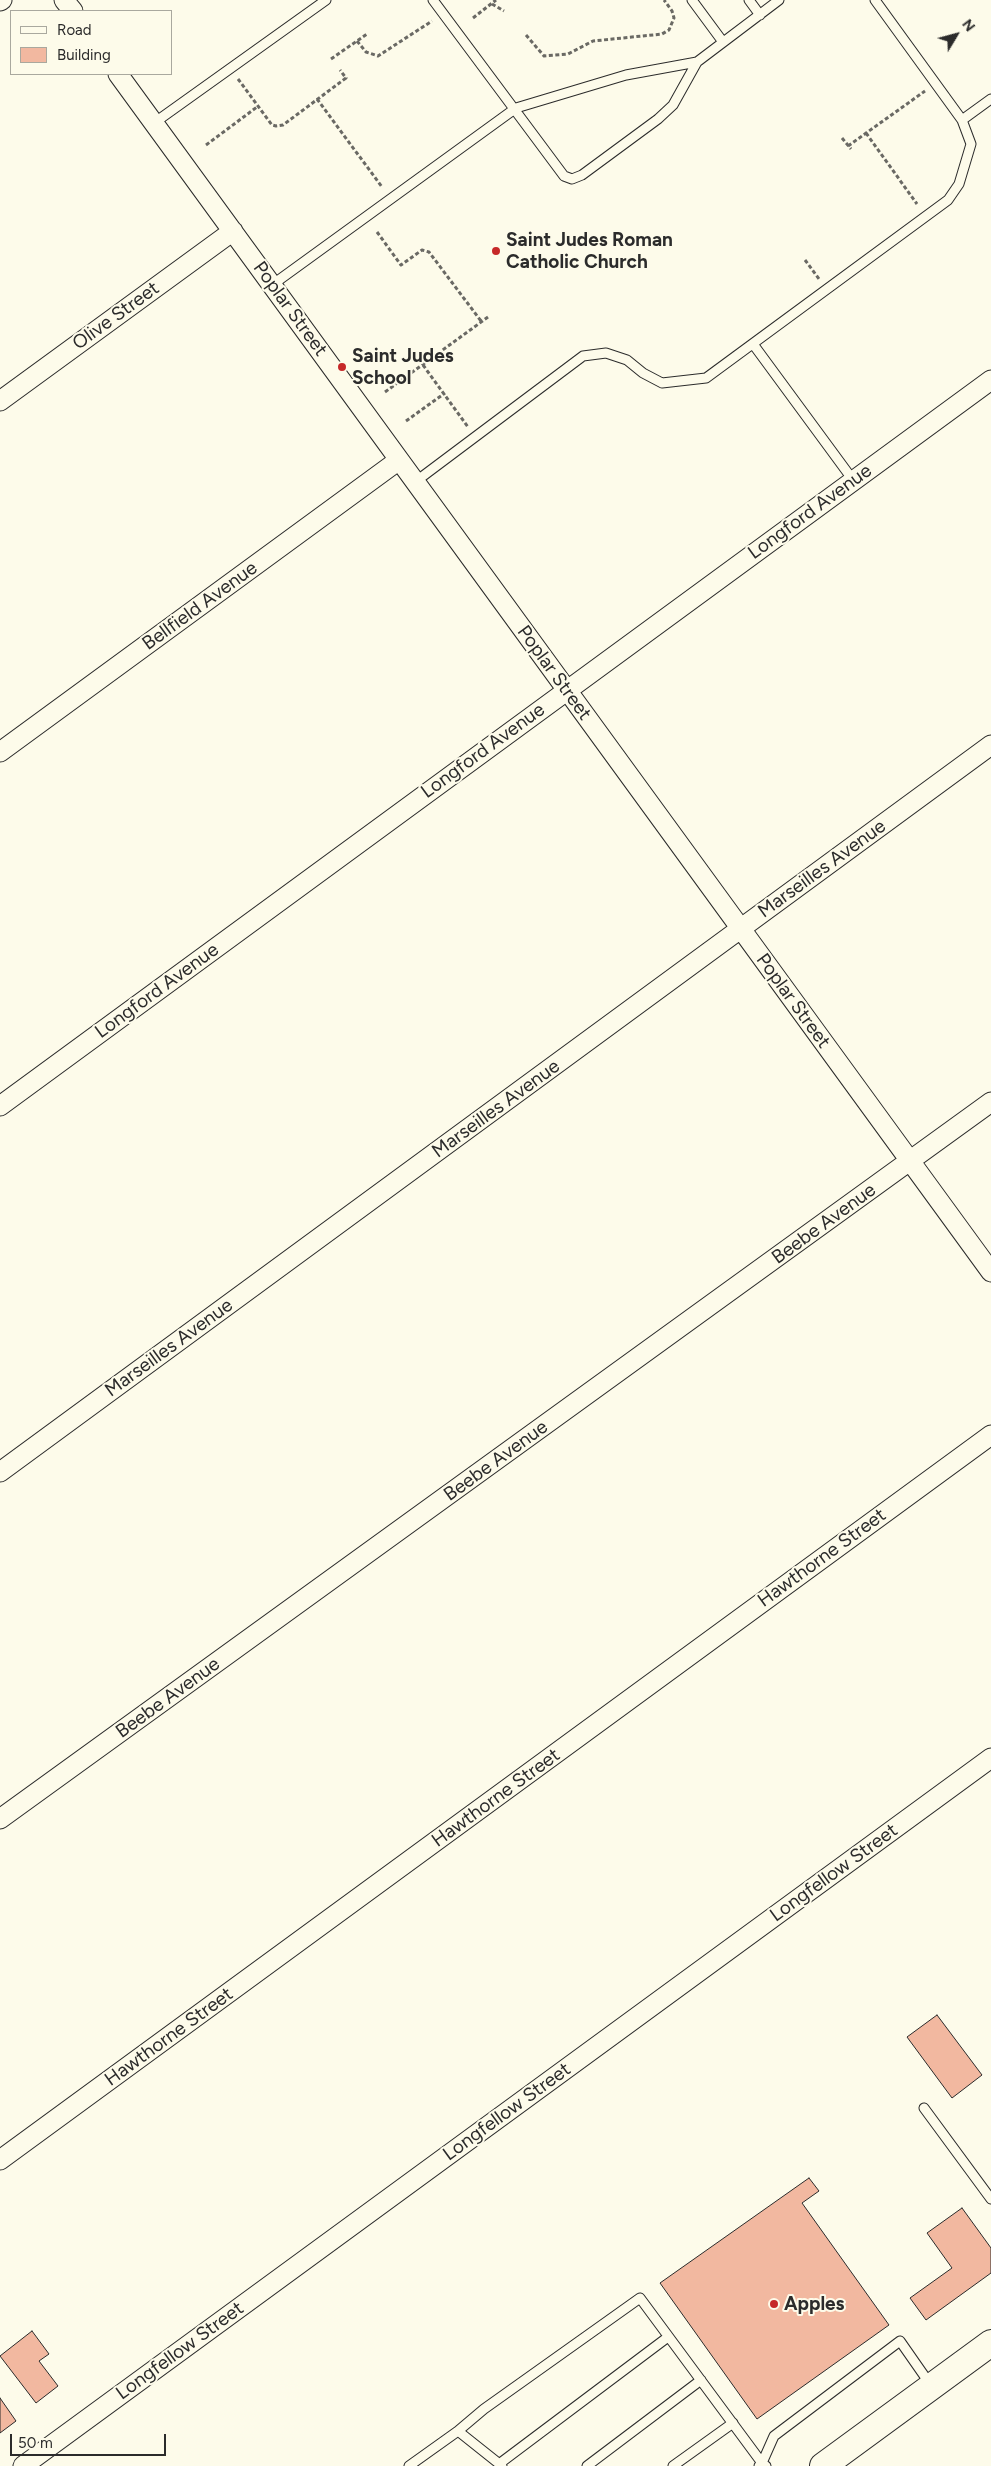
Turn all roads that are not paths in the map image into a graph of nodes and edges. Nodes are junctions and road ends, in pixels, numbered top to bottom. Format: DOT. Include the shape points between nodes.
graph roads {
  1 [pos="64,0"];
  2 [pos="326,0"];
  3 [pos="433,0"];
  4 [pos="692,0"];
  5 [pos="749,0"];
  6 [pos="779,0"];
  7 [pos="874,0"];
  8 [pos="72,10"];
  9 [pos="760,15"];
  10 [pos="723,42"];
  11 [pos="697,62"];
  12 [pos="119,75"];
  13 [pos="991,99"];
  14 [pos="516,108"];
  15 [pos="962,120"];
  16 [pos="154,123"];
  17 [pos="233,231"];
  18 [pos="272,285"];
  19 [pos="754,344"];
  20 [pos="991,380"];
  21 [pos="0,402"];
  22 [pos="400,460"];
  23 [pos="854,480"];
  24 [pos="415,482"];
  25 [pos="566,690"];
  26 [pos="991,745"];
  27 [pos="0,752"];
  28 [pos="740,929"];
  29 [pos="991,1102"];
  30 [pos="0,1106"];
  31 [pos="910,1162"];
  32 [pos="991,1272"];
  33 [pos="991,1435"];
  34 [pos="0,1472"];
  35 [pos="991,1758"];
  36 [pos="0,1819"];
  37 [pos="924,2108"];
  38 [pos="0,2160"];
  39 [pos="991,2199"];
  40 [pos="668,2337"];
  41 [pos="991,2343"];
  42 [pos="701,2380"];
  43 [pos="932,2386"];
  44 [pos="733,2423"];
  45 [pos="458,2431"];
  46 [pos="412,2464"];
  47 [pos="500,2465"];
  48 [pos="762,2465"];
  49 [pos="23,2466"];
  50 [pos="587,2466"];
  51 [pos="673,2466"];
  52 [pos="823,2466"];
  1 -- 8 [label="street"];
  2 -- 16 [label="lane"];
  3 -- 14 [label="lane"];
  4 -- 10 [label="lane"];
  5 -- 9 [label="lane"];
  6 -- 9 [label="lane"];
  7 -- 15 [label="lane"];
  9 -- 10 [label="lane"];
  10 -- 11 [label="lane"];
  11 -- 14 [label="lane" via="626,75"];
  11 -- 14 [label="lane" via="673,105 582,176 572,180 564,176"];
  12 -- 16 [label="street, Poplar Street"];
  13 -- 15 [label="lane"];
  14 -- 18 [label="lane"];
  15 -- 19 [label="lane" via="971,144 959,184 948,200"];
  16 -- 17 [label="street, Poplar Street"];
  17 -- 18 [label="street, Poplar Street"];
  17 -- 21 [label="street, Olive Street"];
  18 -- 22 [label="street, Poplar Street"];
  19 -- 23 [label="lane"];
  19 -- 24 [label="lane" via="706,378 681,382 662,382 627,360 606,353 583,356"];
  20 -- 23 [label="street, Longford Avenue"];
  22 -- 24 [label="street, Poplar Street"];
  22 -- 27 [label="street, Bellfield Avenue"];
  23 -- 25 [label="street, Longford Avenue"];
  24 -- 25 [label="street, Poplar Street"];
  25 -- 28 [label="street, Poplar Street"];
  25 -- 30 [label="street, Longford Avenue"];
  26 -- 28 [label="street, Marseilles Avenue"];
  28 -- 31 [label="street, Poplar Street"];
  28 -- 34 [label="street, Marseilles Avenue"];
  29 -- 31 [label="street, Beebe Avenue"];
  31 -- 32 [label="street, Poplar Street"];
  31 -- 36 [label="street, Beebe Avenue"];
  33 -- 38 [label="street, Hawthorne Street"];
  35 -- 49 [label="street, Longfellow Street"];
  37 -- 39 [label="lane"];
  40 -- 42 [label="lane"];
  40 -- 45 [label="lane" via="640,2298"];
  40 -- 47 [label="lane"];
  41 -- 43 [label="main road"];
  42 -- 44 [label="lane"];
  42 -- 50 [label="lane"];
  43 -- 48 [label="lane" via="900,2341 774,2436"];
  43 -- 52 [label="main road"];
  44 -- 48 [label="lane"];
  44 -- 51 [label="lane"];
  45 -- 46 [label="lane"];
  45 -- 47 [label="lane"];
}
